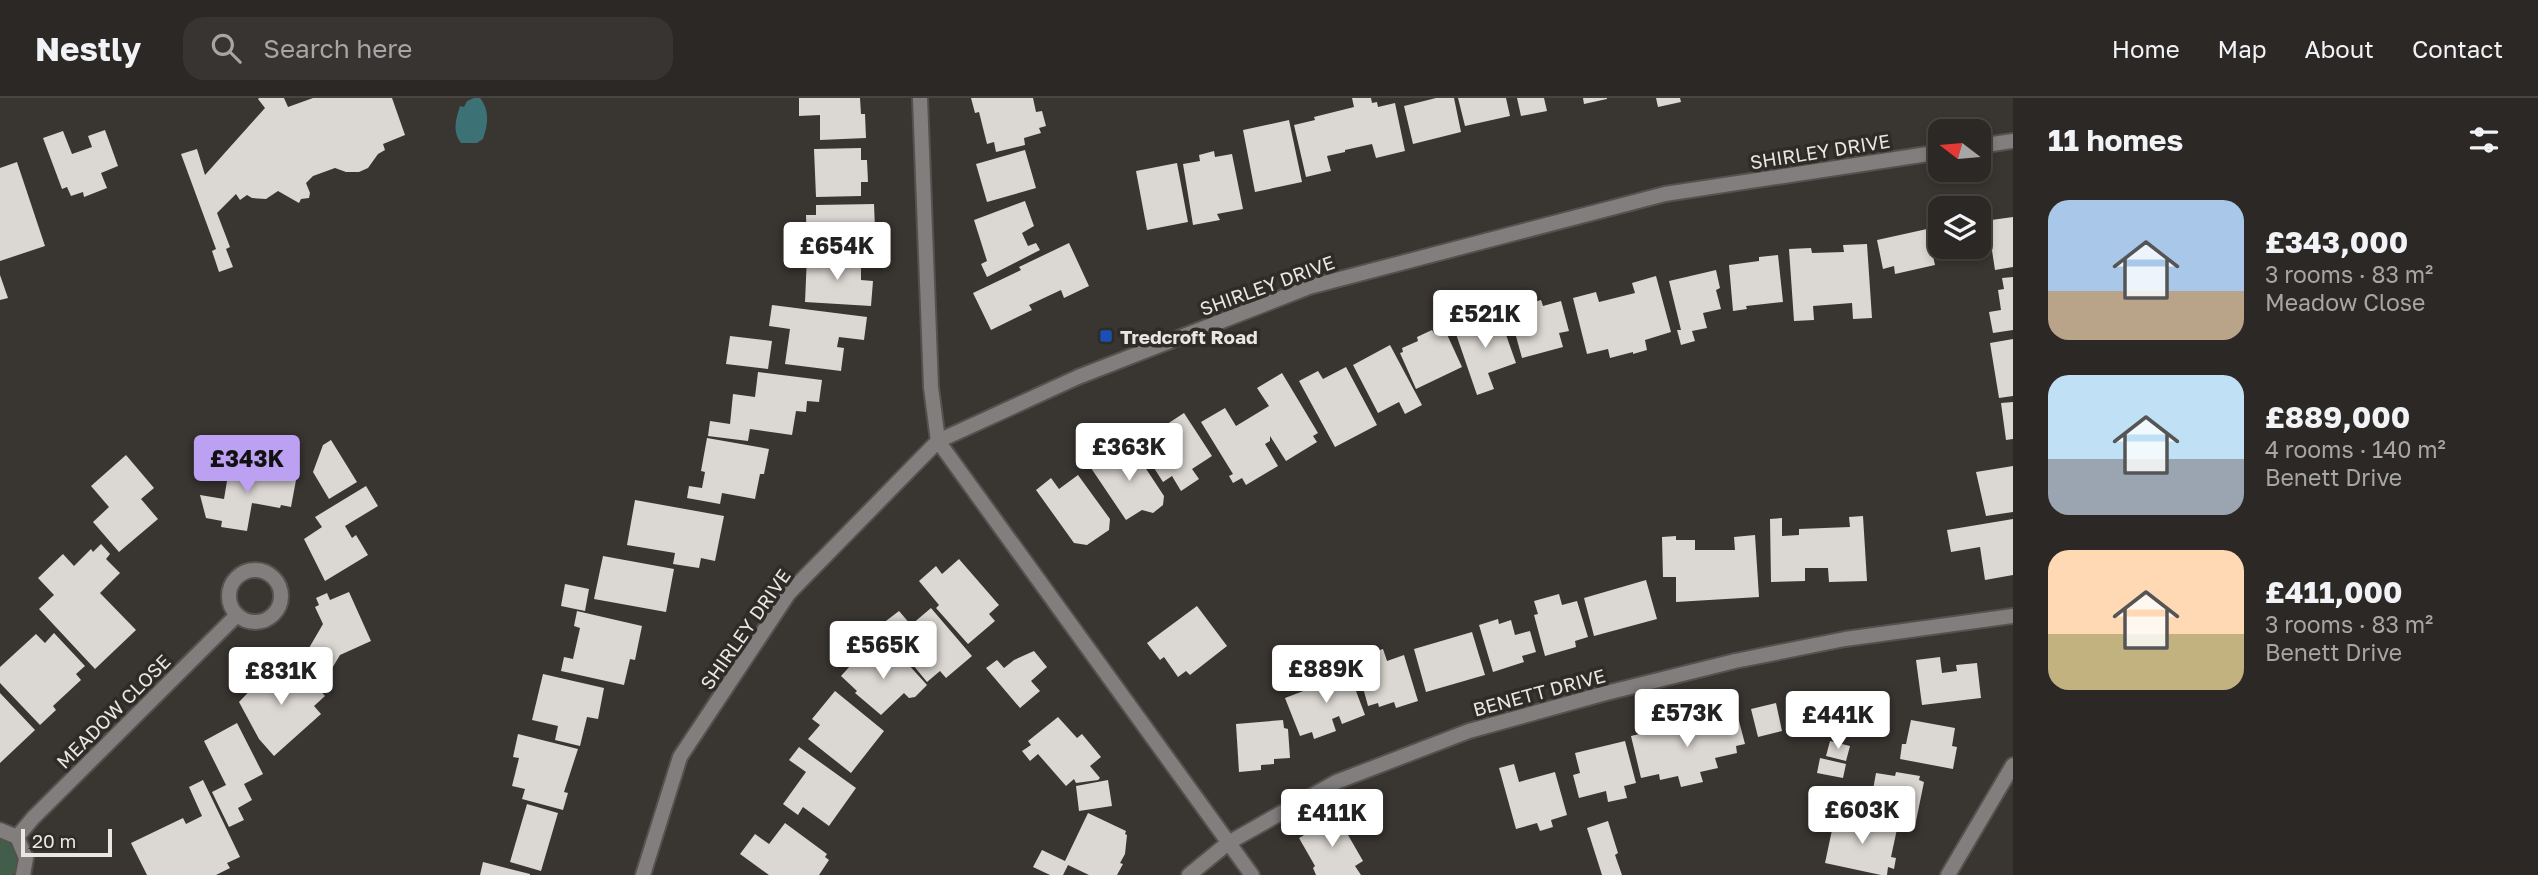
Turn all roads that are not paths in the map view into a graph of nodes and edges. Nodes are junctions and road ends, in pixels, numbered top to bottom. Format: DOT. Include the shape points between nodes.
graph roads {
  1 [pos="920,98"];
  2 [pos="2013,141"];
  3 [pos="1992,144"];
  4 [pos="1928,154"];
  5 [pos="937,442"];
  6 [pos="237,615"];
  7 [pos="2013,616"];
  8 [pos="2013,765"];
  9 [pos="0,830"];
  10 [pos="17,837"];
  11 [pos="1228,843"];
  12 [pos="23,875"];
  13 [pos="643,875"];
  14 [pos="1189,875"];
  15 [pos="1252,875"];
  16 [pos="1948,875"];
  1 -- 5 [label="street"];
  2 -- 3 [label="street"];
  4 -- 5 [label="street, SHIRLEY DRIVE" via="1665,194 1309,287 1078,377"];
  5 -- 11 [label="street"];
  5 -- 13 [label="street, SHIRLEY DRIVE" via="789,593 680,757"];
  6 -- 10 [label="street, MEADOW CLOSE"];
  7 -- 11 [label="street, BENETT DRIVE" via="1845,639 1735,661 1469,731 1336,782"];
  8 -- 16 [label="street"];
  9 -- 10 [label="street"];
  10 -- 12 [label="street" via="26,858"];
  11 -- 14 [label="street, BENETT DRIVE"];
  11 -- 15 [label="street"];
}
